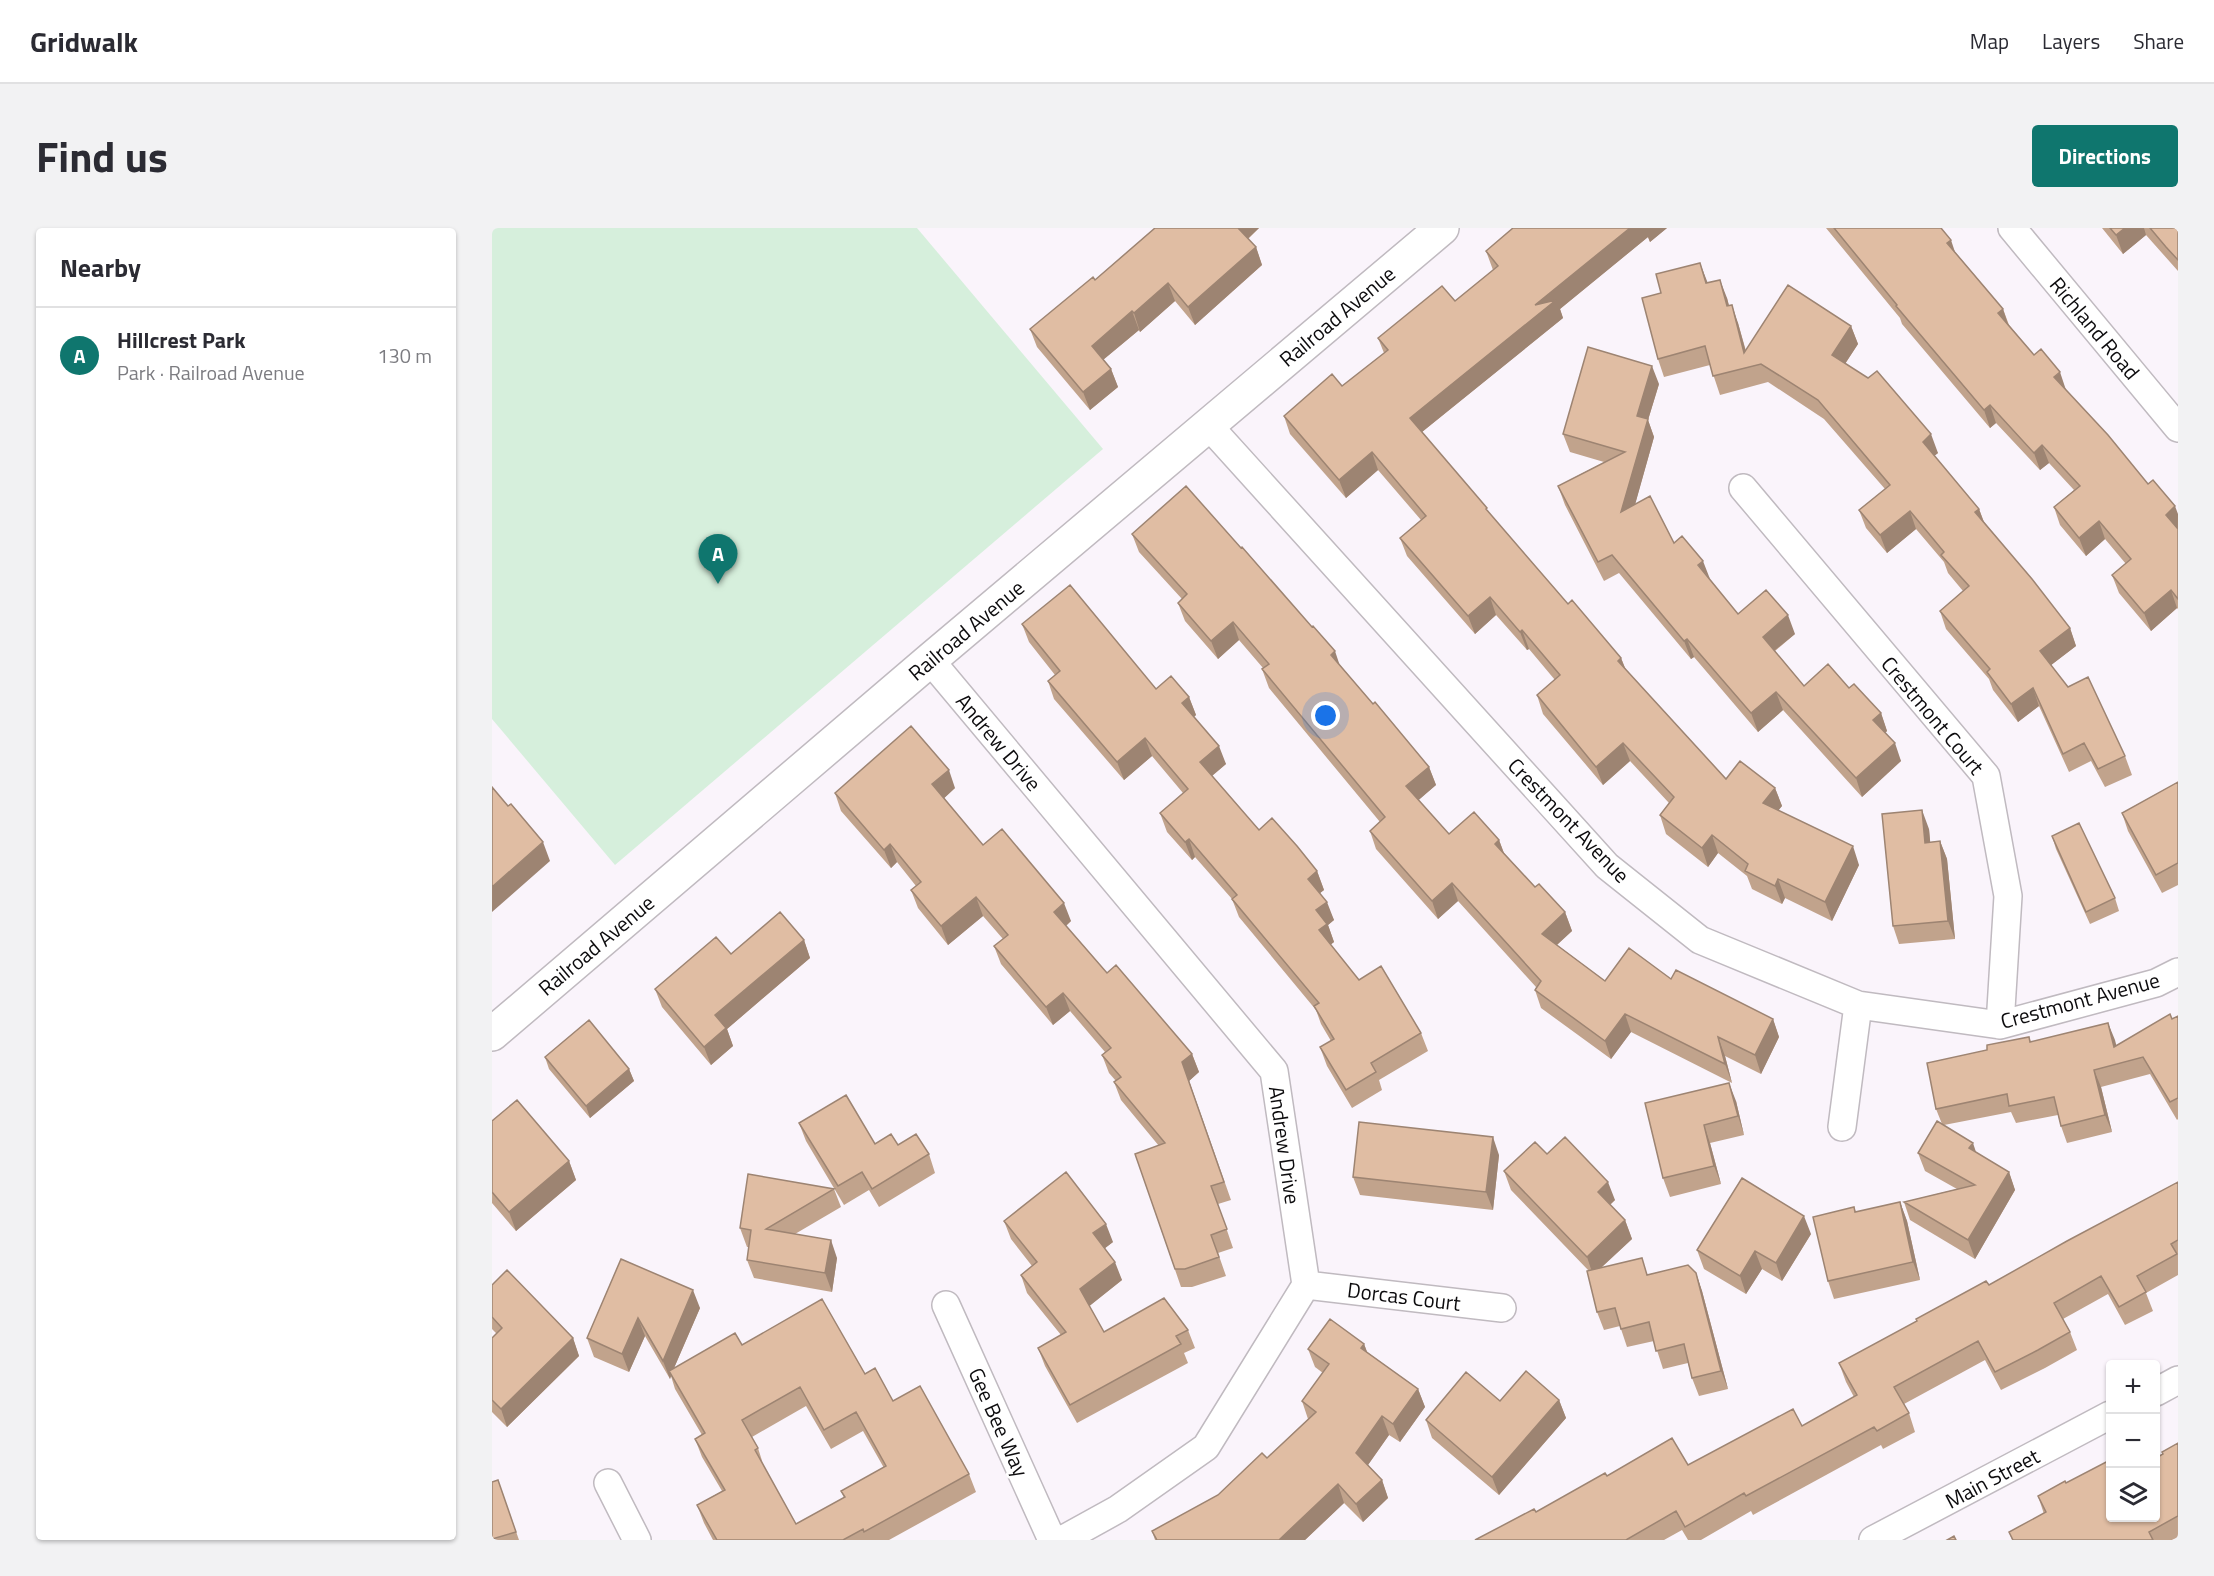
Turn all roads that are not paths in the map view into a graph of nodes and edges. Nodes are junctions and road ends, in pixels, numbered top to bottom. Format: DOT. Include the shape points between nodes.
graph roads {
  1 [pos="1442,228"];
  2 [pos="2012,228"];
  3 [pos="1208,425"];
  4 [pos="2178,428"];
  5 [pos="1743,488"];
  6 [pos="930,660"];
  7 [pos="2178,972"];
  8 [pos="1858,1005"];
  9 [pos="2000,1025"];
  10 [pos="492,1034"];
  11 [pos="1842,1127"];
  12 [pos="1306,1285"];
  13 [pos="946,1305"];
  14 [pos="1502,1308"];
  15 [pos="2178,1380"];
  16 [pos="2160,1390"];
  17 [pos="2106,1417"];
  18 [pos="608,1483"];
  19 [pos="637,1540"];
  20 [pos="1052,1540"];
  21 [pos="1062,1540"];
  22 [pos="1873,1540"];
  1 -- 3 [label="street, Railroad Avenue"];
  2 -- 4 [label="street, Richland Road"];
  3 -- 6 [label="street, Railroad Avenue"];
  3 -- 8 [label="street, Crestmont Avenue" via="1607,866 1700,940"];
  5 -- 9 [label="street, Crestmont Court" via="1986,776 2008,897"];
  6 -- 10 [label="street, Railroad Avenue"];
  6 -- 12 [label="street, Andrew Drive" via="1274,1071"];
  7 -- 9 [label="street, Crestmont Avenue" via="2156,983"];
  8 -- 9 [label="street, Crestmont Avenue"];
  8 -- 11 [label="street"];
  12 -- 14 [label="street, Dorcas Court"];
  12 -- 21 [label="street" via="1206,1447 1118,1509"];
  13 -- 20 [label="street, Gee Bee Way"];
  15 -- 16 [label="street"];
  17 -- 22 [label="street, Main Street"];
  18 -- 19 [label="street"];
}
